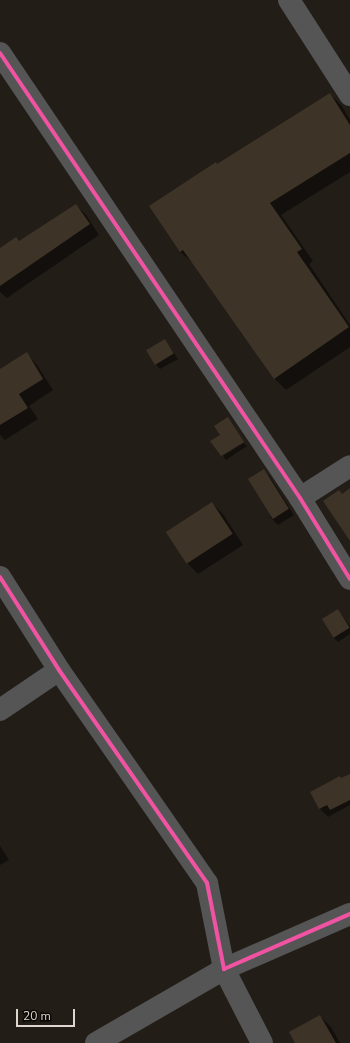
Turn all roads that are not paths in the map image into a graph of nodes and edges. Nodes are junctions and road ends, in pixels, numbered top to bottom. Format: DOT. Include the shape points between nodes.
graph roads {
  1 [pos="289,0"];
  2 [pos="0,52"];
  3 [pos="350,95"];
  4 [pos="350,466"];
  5 [pos="300,498"];
  6 [pos="0,578"];
  7 [pos="350,580"];
  8 [pos="59,670"];
  9 [pos="0,710"];
  10 [pos="350,914"];
  11 [pos="224,969"];
  12 [pos="145,1014"];
  13 [pos="96,1043"];
  14 [pos="129,1043"];
  15 [pos="262,1043"];
  1 -- 3 [label="street"];
  2 -- 5 [label="street"];
  4 -- 5 [label="street"];
  5 -- 7 [label="street"];
  6 -- 8 [label="street"];
  8 -- 9 [label="street"];
  8 -- 11 [label="street" via="207,883"];
  10 -- 11 [label="street"];
  11 -- 12 [label="street"];
  11 -- 15 [label="street"];
  12 -- 13 [label="street"];
  12 -- 14 [label="street"];
}
